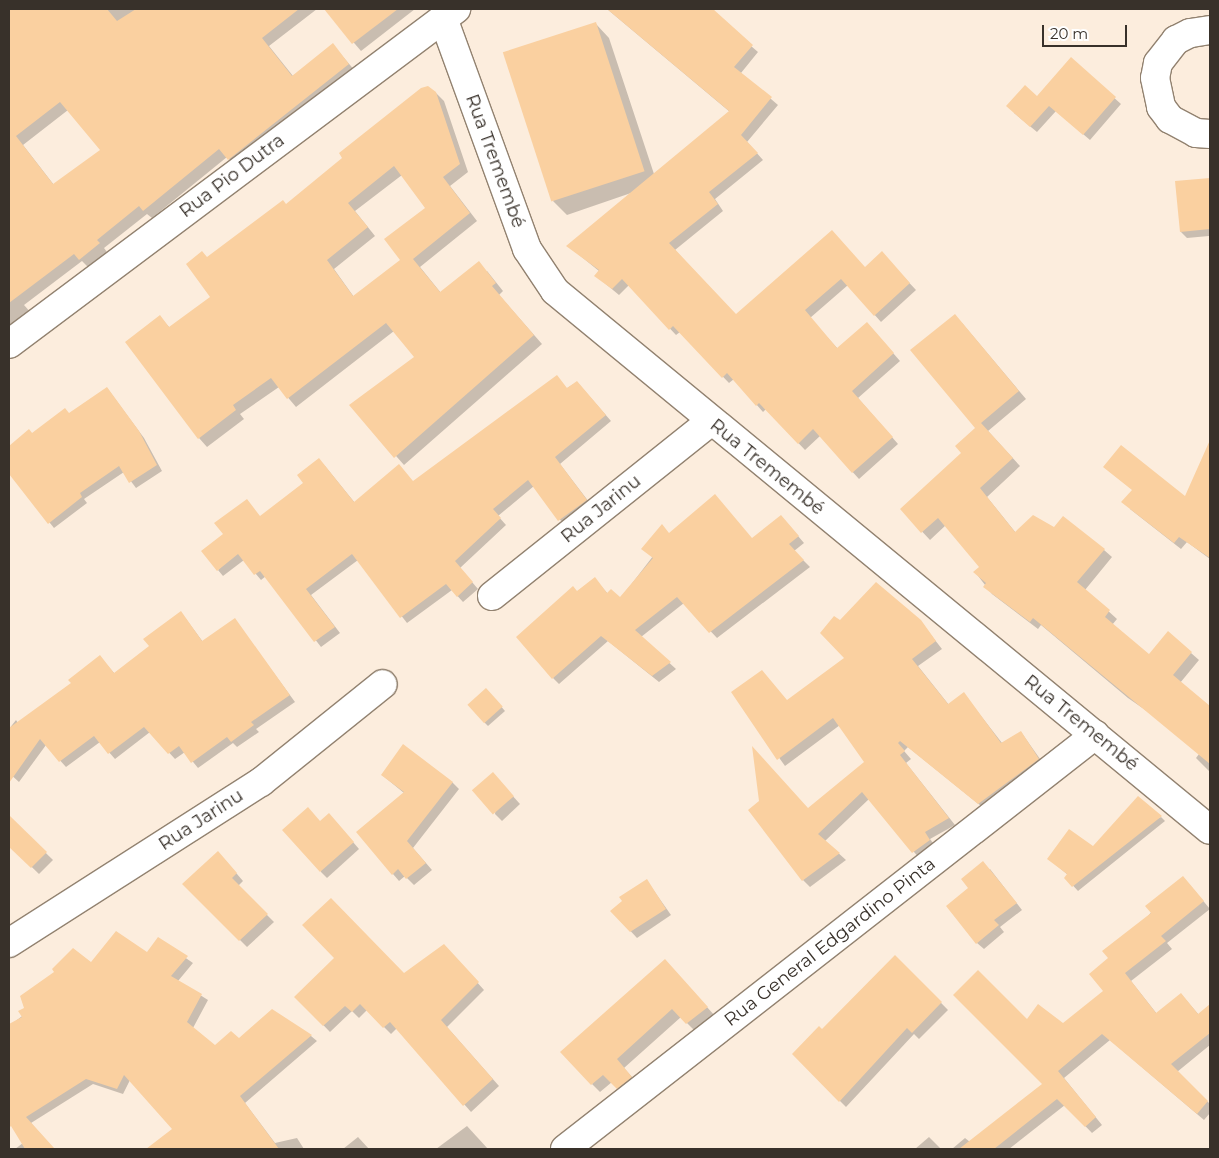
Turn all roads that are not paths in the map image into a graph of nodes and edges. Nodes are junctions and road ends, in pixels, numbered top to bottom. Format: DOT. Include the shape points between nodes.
graph roads {
  1 [pos="450,13"];
  2 [pos="1210,30"];
  3 [pos="1210,134"];
  4 [pos="9,344"];
  5 [pos="711,421"];
  6 [pos="492,596"];
  7 [pos="383,684"];
  8 [pos="1095,735"];
  9 [pos="1210,830"];
  10 [pos="9,943"];
  11 [pos="565,1149"];
  1 -- 4 [label="street, Rua Pio Dutra"];
  1 -- 5 [label="street, Rua Tremembé" via="527,249 545,278 555,292"];
  2 -- 3 [label="street" via="1190,33 1176,40 1158,63 1155,78 1161,107 1170,119 1196,133"];
  5 -- 6 [label="street, Rua Jarinu"];
  5 -- 8 [label="street, Rua Tremembé"];
  7 -- 10 [label="street, Rua Jarinu" via="261,782"];
  8 -- 9 [label="street, Rua Tremembé"];
  8 -- 11 [label="street, Rua General Edgardino Pinta"];
}
